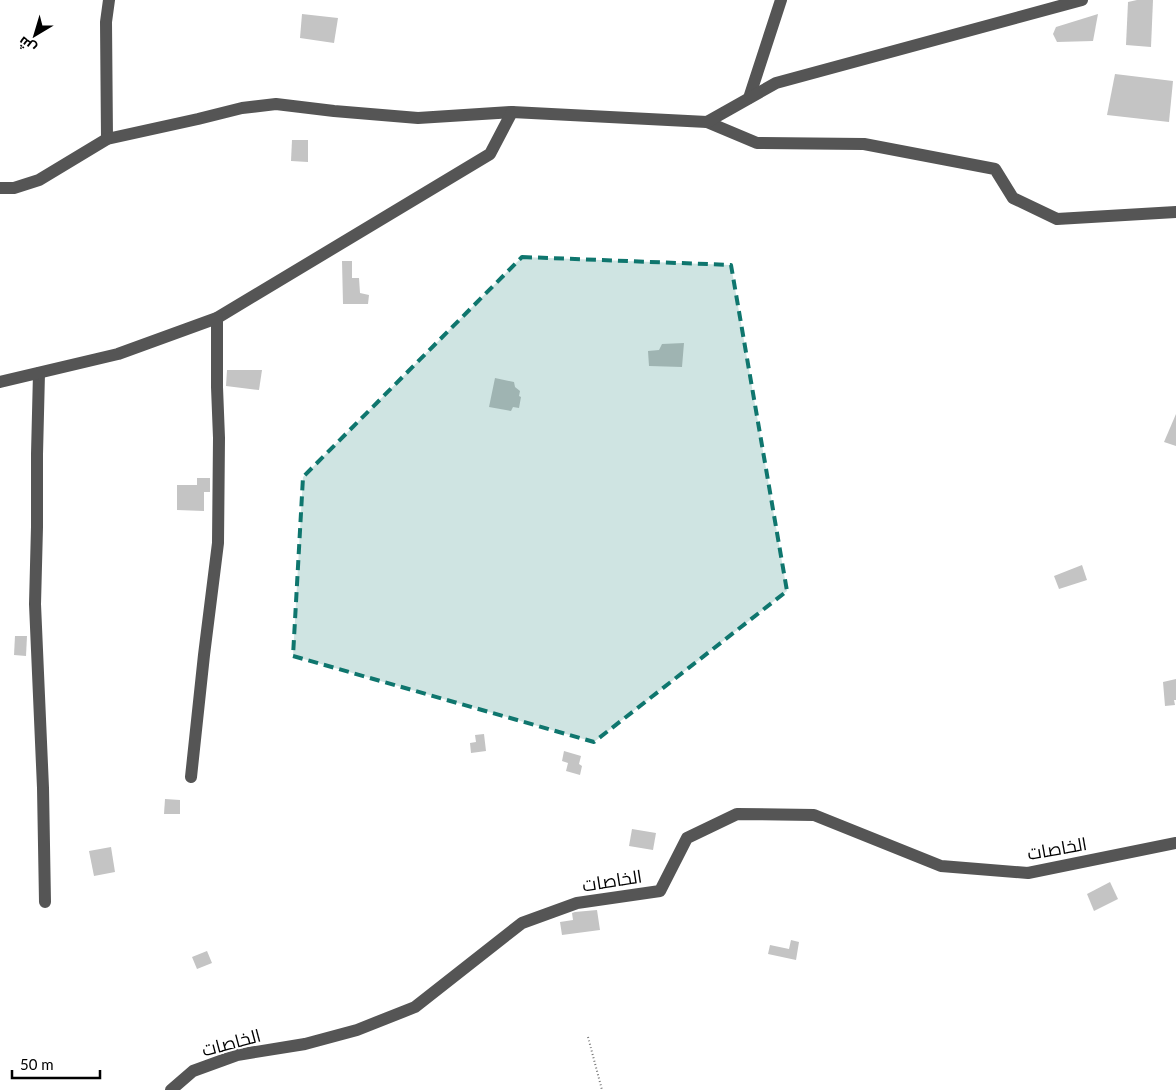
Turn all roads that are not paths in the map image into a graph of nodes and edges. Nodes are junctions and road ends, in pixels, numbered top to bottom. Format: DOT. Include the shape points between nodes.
graph roads {
  1 [pos="109,0"];
  2 [pos="781,0"];
  3 [pos="1082,0"];
  4 [pos="749,98"];
  5 [pos="512,112"];
  6 [pos="708,122"];
  7 [pos="107,139"];
  8 [pos="0,188"];
  9 [pos="1176,212"];
  10 [pos="218,318"];
  11 [pos="39,373"];
  12 [pos="0,382"];
  13 [pos="191,777"];
  14 [pos="1176,843"];
  15 [pos="45,902"];
  16 [pos="171,1090"];
  1 -- 7 [label="street" via="106,22"];
  2 -- 4 [label="street"];
  3 -- 4 [label="street" via="776,83"];
  4 -- 6 [label="street"];
  5 -- 6 [label="street"];
  5 -- 7 [label="street" via="418,118 276,104 242,108"];
  5 -- 10 [label="street" via="490,154"];
  6 -- 9 [label="street" via="757,143 864,144 995,169 1013,198 1057,219"];
  7 -- 8 [label="street" via="38,180 14,188"];
  10 -- 11 [label="street" via="118,354"];
  10 -- 13 [label="street" via="218,543"];
  11 -- 12 [label="street"];
  11 -- 15 [label="street" via="35,604"];
  14 -- 16 [label="street, الخاصات" via="1028,873 941,866 814,815 737,814 687,838 660,891 577,903 522,923 414,1007 357,1030 305,1044 237,1055 193,1071"];
}
